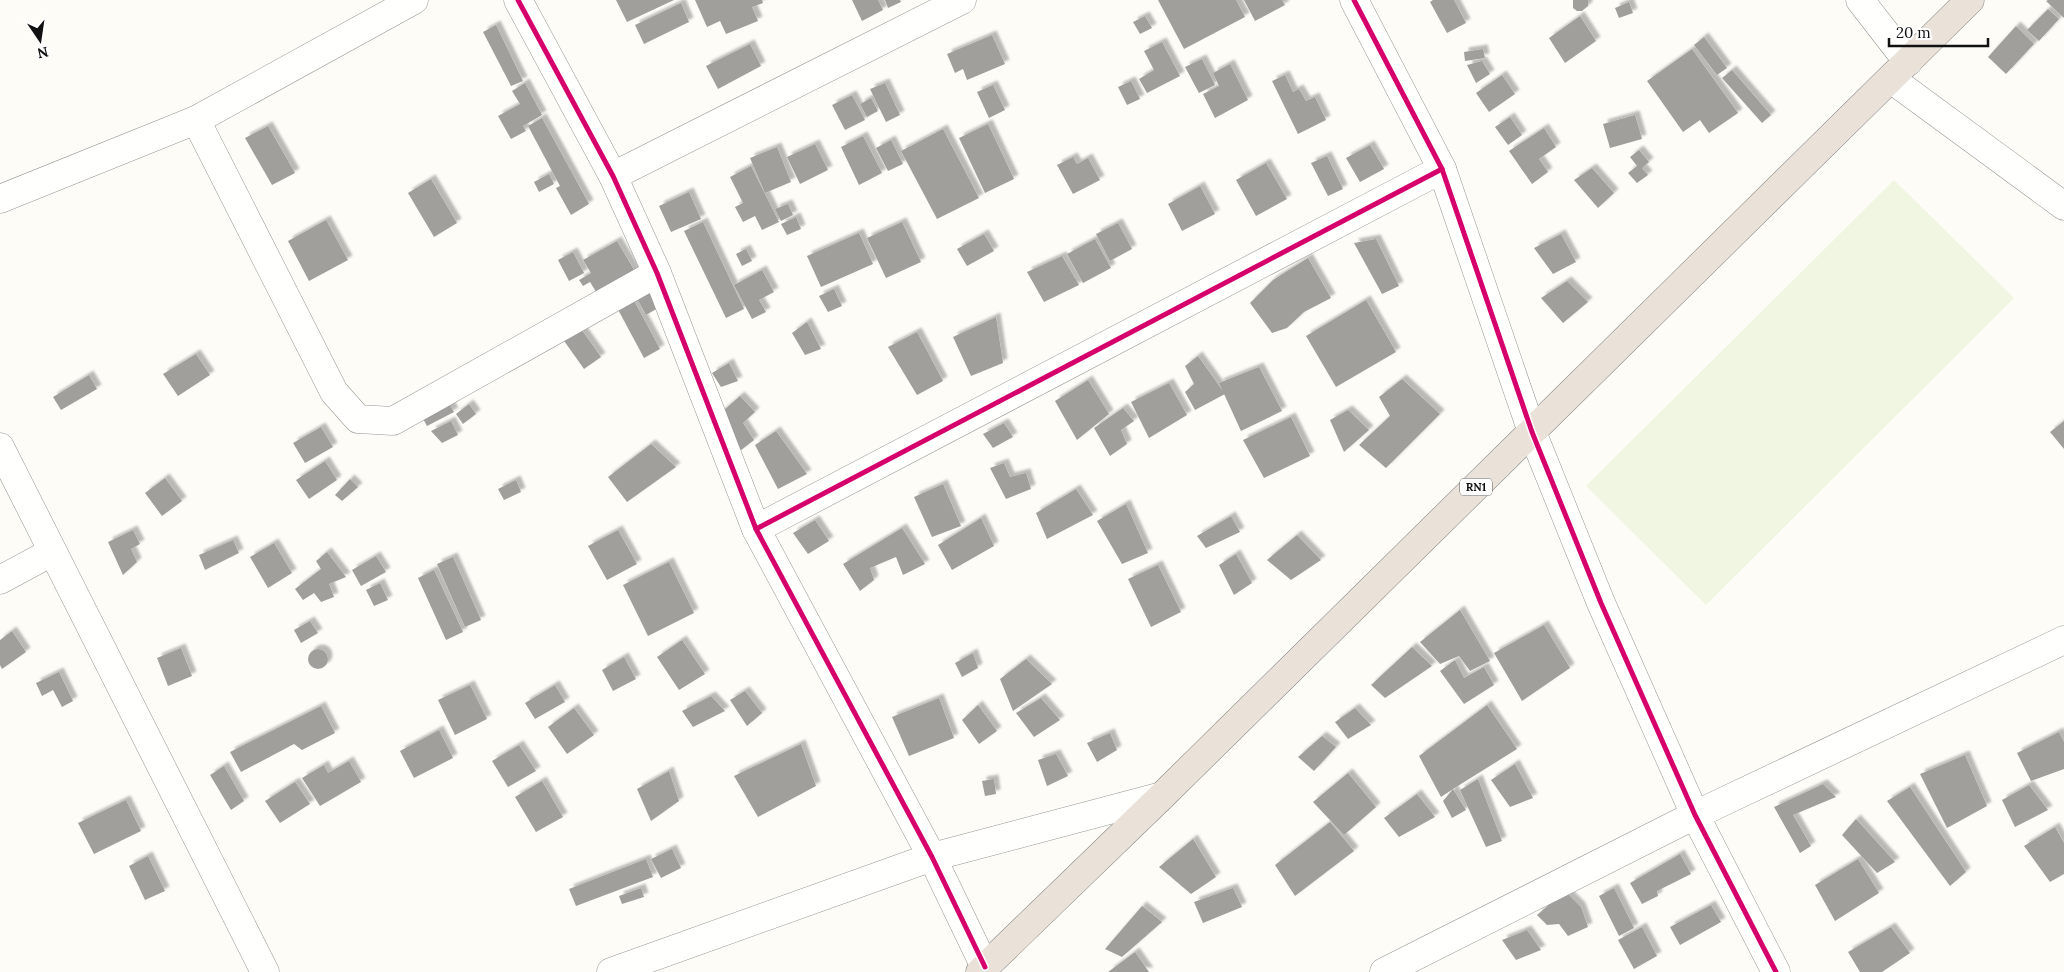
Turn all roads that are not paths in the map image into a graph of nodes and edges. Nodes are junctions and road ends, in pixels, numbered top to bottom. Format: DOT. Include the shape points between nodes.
graph roads {
  1 [pos="414,0"];
  2 [pos="518,0"];
  3 [pos="962,0"];
  4 [pos="1354,0"];
  5 [pos="1860,0"];
  6 [pos="1970,0"];
  7 [pos="1900,71"];
  8 [pos="196,120"];
  9 [pos="1442,169"];
  10 [pos="613,176"];
  11 [pos="0,199"];
  12 [pos="2064,206"];
  13 [pos="657,273"];
  14 [pos="1532,432"];
  15 [pos="0,447"];
  16 [pos="756,529"];
  17 [pos="52,552"];
  18 [pos="0,580"];
  19 [pos="2061,647"];
  20 [pos="1162,796"];
  21 [pos="1695,815"];
  22 [pos="932,857"];
  23 [pos="982,970"];
  24 [pos="265,972"];
  25 [pos="611,972"];
  26 [pos="1384,972"];
  27 [pos="1776,972"];
  1 -- 8 [label="street"];
  2 -- 10 [label="street"];
  3 -- 10 [label="street"];
  4 -- 9 [label="street"];
  5 -- 7 [label="street"];
  6 -- 7 [label="highway, RN1"];
  7 -- 12 [label="street"];
  7 -- 14 [label="highway, RN1"];
  8 -- 11 [label="street"];
  8 -- 13 [label="street" via="334,392 358,419 393,421"];
  9 -- 14 [label="street"];
  9 -- 16 [label="street"];
  10 -- 13 [label="street"];
  13 -- 16 [label="street"];
  14 -- 20 [label="highway, RN1"];
  14 -- 21 [label="street" via="1601,603"];
  15 -- 17 [label="street"];
  16 -- 22 [label="street"];
  17 -- 18 [label="street"];
  17 -- 24 [label="street"];
  19 -- 21 [label="street"];
  20 -- 22 [label="street"];
  20 -- 23 [label="highway, RN1"];
  21 -- 26 [label="street"];
  21 -- 27 [label="street"];
  22 -- 23 [label="street"];
  22 -- 25 [label="street"];
}
